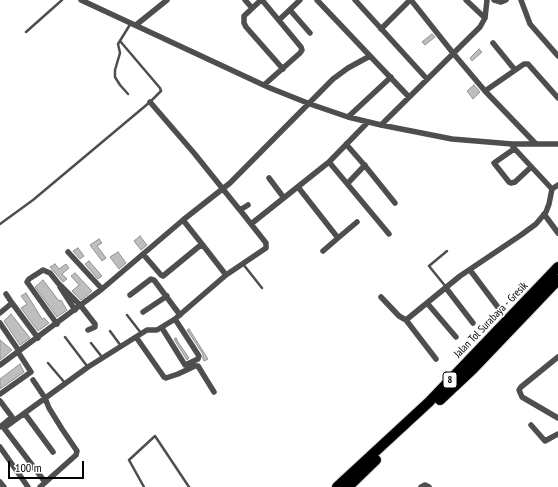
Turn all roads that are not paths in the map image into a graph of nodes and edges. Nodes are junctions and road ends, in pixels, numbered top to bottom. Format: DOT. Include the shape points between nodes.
graph roads {
  1 [pos="62,0"];
  2 [pos="81,0"];
  3 [pos="166,0"];
  4 [pos="245,0"];
  5 [pos="262,0"];
  6 [pos="300,0"];
  7 [pos="317,0"];
  8 [pos="355,0"];
  9 [pos="410,0"];
  10 [pos="466,0"];
  11 [pos="487,0"];
  12 [pos="494,0"];
  13 [pos="506,0"];
  14 [pos="521,0"];
  15 [pos="252,8"];
  16 [pos="290,10"];
  17 [pos="485,18"];
  18 [pos="279,20"];
  19 [pos="134,24"];
  20 [pos="381,29"];
  21 [pos="26,32"];
  22 [pos="310,33"];
  23 [pos="120,41"];
  24 [pos="493,43"];
  25 [pos="452,53"];
  26 [pos="370,56"];
  27 [pos="558,56"];
  28 [pos="283,69"];
  29 [pos="515,70"];
  30 [pos="391,78"];
  31 [pos="427,79"];
  32 [pos="264,85"];
  33 [pos="485,91"];
  34 [pos="128,94"];
  35 [pos="409,97"];
  36 [pos="558,98"];
  37 [pos="150,102"];
  38 [pos="310,104"];
  39 [pos="348,117"];
  40 [pos="368,122"];
  41 [pos="381,125"];
  42 [pos="346,144"];
  43 [pos="536,144"];
  44 [pos="558,144"];
  45 [pos="513,146"];
  46 [pos="329,162"];
  47 [pos="365,165"];
  48 [pos="531,167"];
  49 [pos="269,178"];
  50 [pos="348,183"];
  51 [pos="558,185"];
  52 [pos="298,187"];
  53 [pos="222,189"];
  54 [pos="552,190"];
  55 [pos="284,198"];
  56 [pos="395,203"];
  57 [pos="248,204"];
  58 [pos="240,210"];
  59 [pos="544,214"];
  60 [pos="183,220"];
  61 [pos="357,222"];
  62 [pos="0,224"];
  63 [pos="251,224"];
  64 [pos="558,233"];
  65 [pos="389,234"];
  66 [pos="338,238"];
  67 [pos="202,244"];
  68 [pos="323,251"];
  69 [pos="447,251"];
  70 [pos="68,252"];
  71 [pos="143,254"];
  72 [pos="243,264"];
  73 [pos="558,267"];
  74 [pos="470,270"];
  75 [pos="226,275"];
  76 [pos="558,280"];
  77 [pos="58,283"];
  78 [pos="262,288"];
  79 [pos="446,288"];
  80 [pos="102,289"];
  81 [pos="6,294"];
  82 [pos="130,295"];
  83 [pos="166,296"];
  84 [pos="381,298"];
  85 [pos="12,303"];
  86 [pos="427,303"];
  87 [pos="81,306"];
  88 [pos="75,310"];
  89 [pos="500,310"];
  90 [pos="143,312"];
  91 [pos="0,313"];
  92 [pos="127,315"];
  93 [pos="178,317"];
  94 [pos="406,320"];
  95 [pos="473,323"];
  96 [pos="57,324"];
  97 [pos="1,326"];
  98 [pos="162,328"];
  99 [pos="88,330"];
  100 [pos="110,331"];
  101 [pos="138,335"];
  102 [pos="65,336"];
  103 [pos="456,337"];
  104 [pos="38,338"];
  105 [pos="91,342"];
  106 [pos="121,346"];
  107 [pos="18,352"];
  108 [pos="558,357"];
  109 [pos="102,358"];
  110 [pos="436,359"];
  111 [pos="48,362"];
  112 [pos="0,364"];
  113 [pos="88,367"];
  114 [pos="33,380"];
  115 [pos="65,384"];
  116 [pos="214,392"];
  117 [pos="0,394"];
  118 [pos="45,398"];
  119 [pos="0,401"];
  120 [pos="25,414"];
  121 [pos="558,418"];
  122 [pos="531,425"];
  123 [pos="0,427"];
  124 [pos="558,434"];
  125 [pos="0,447"];
  126 [pos="53,452"];
  127 [pos="0,482"];
  128 [pos="45,482"];
  129 [pos="4,487"];
  130 [pos="28,487"];
  131 [pos="40,487"];
  132 [pos="144,487"];
  133 [pos="188,487"];
  134 [pos="337,487"];
  135 [pos="348,487"];
  136 [pos="421,487"];
  137 [pos="429,487"];
  1 -- 21 [label="lane"];
  2 -- 19 [label="street"];
  3 -- 19 [label="street"];
  4 -- 15 [label="street"];
  5 -- 15 [label="street"];
  5 -- 18 [label="street"];
  6 -- 16 [label="street"];
  7 -- 26 [label="street"];
  8 -- 20 [label="street"];
  9 -- 20 [label="street"];
  9 -- 25 [label="street"];
  10 -- 17 [label="street"];
  11 -- 17 [label="street"];
  12 -- 13 [label="street"];
  14 -- 27 [label="street" via="530,24"];
  15 -- 28 [label="street" via="244,16 246,27"];
  16 -- 18 [label="street"];
  16 -- 22 [label="street"];
  17 -- 25 [label="street" via="480,27"];
  18 -- 28 [label="street" via="302,50"];
  19 -- 23 [label="lane"];
  19 -- 32 [label="street"];
  20 -- 31 [label="street"];
  23 -- 34 [label="lane" via="115,77"];
  23 -- 37 [label="lane" via="160,88 161,91"];
  24 -- 29 [label="street"];
  25 -- 31 [label="street"];
  25 -- 33 [label="street"];
  26 -- 30 [label="street"];
  26 -- 38 [label="street" via="333,79"];
  28 -- 32 [label="street"];
  29 -- 33 [label="street"];
  29 -- 36 [label="street" via="528,64"];
  30 -- 35 [label="street"];
  30 -- 39 [label="street"];
  31 -- 35 [label="street"];
  32 -- 38 [label="street"];
  33 -- 43 [label="street"];
  35 -- 41 [label="street"];
  37 -- 53 [label="street"];
  37 -- 62 [label="lane" via="33,200"];
  38 -- 39 [label="street"];
  38 -- 53 [label="street"];
  39 -- 40 [label="street"];
  40 -- 41 [label="street"];
  40 -- 42 [label="street"];
  41 -- 45 [label="street" via="452,139"];
  42 -- 46 [label="street"];
  42 -- 47 [label="street"];
  43 -- 44 [label="street"];
  43 -- 45 [label="street"];
  45 -- 48 [label="street"];
  45 -- 48 [label="street" via="494,163 509,182 515,182"];
  46 -- 50 [label="street"];
  46 -- 52 [label="street"];
  47 -- 50 [label="street"];
  47 -- 56 [label="street"];
  48 -- 54 [label="street"];
  49 -- 55 [label="street"];
  50 -- 65 [label="street"];
  51 -- 54 [label="street"];
  52 -- 55 [label="street"];
  52 -- 66 [label="street"];
  53 -- 58 [label="street"];
  53 -- 60 [label="street"];
  54 -- 59 [label="street"];
  55 -- 63 [label="street"];
  57 -- 58 [label="street"];
  58 -- 63 [label="street"];
  59 -- 64 [label="street"];
  59 -- 74 [label="street" via="536,224"];
  60 -- 67 [label="street"];
  60 -- 71 [label="street"];
  61 -- 66 [label="street"];
  63 -- 72 [label="street" via="266,246"];
  66 -- 68 [label="street"];
  67 -- 71 [label="street" via="163,276"];
  67 -- 75 [label="street"];
  69 -- 79 [label="lane" via="429,266"];
  70 -- 80 [label="street"];
  71 -- 80 [label="street"];
  72 -- 75 [label="street"];
  72 -- 78 [label="lane"];
  73 -- 134 [label="highway, Jalan Tol Surabaya - Gresik / 8" via="429,402"];
  74 -- 79 [label="street"];
  74 -- 89 [label="street"];
  75 -- 93 [label="street"];
  76 -- 135 [label="highway, Jalan Tol Surabaya - Gresik / 8" via="473,369"];
  77 -- 87 [label="street"];
  77 -- 88 [label="street"];
  77 -- 96 [label="street" via="45,270 27,282"];
  79 -- 86 [label="street"];
  79 -- 95 [label="street"];
  80 -- 87 [label="street"];
  81 -- 85 [label="street"];
  82 -- 83 [label="street" via="151,279"];
  83 -- 90 [label="street"];
  83 -- 93 [label="street"];
  84 -- 94 [label="street"];
  85 -- 91 [label="street"];
  85 -- 104 [label="street"];
  86 -- 94 [label="street"];
  86 -- 103 [label="street"];
  87 -- 88 [label="street"];
  87 -- 99 [label="street" via="95,324"];
  88 -- 96 [label="street"];
  92 -- 101 [label="lane"];
  93 -- 98 [label="street"];
  93 -- 98 [label="street" via="199,356 198,359 185,365"];
  94 -- 110 [label="street"];
  96 -- 104 [label="street"];
  97 -- 107 [label="street"];
  98 -- 101 [label="street" via="147,330"];
  100 -- 106 [label="lane"];
  101 -- 106 [label="street"];
  101 -- 116 [label="street" via="164,377 198,366"];
  102 -- 113 [label="lane"];
  104 -- 107 [label="street"];
  105 -- 109 [label="lane"];
  106 -- 109 [label="street"];
  107 -- 112 [label="street"];
  107 -- 117 [label="street" via="31,372"];
  108 -- 121 [label="street" via="519,390 522,397"];
  109 -- 113 [label="street"];
  111 -- 115 [label="lane"];
  113 -- 115 [label="street"];
  114 -- 118 [label="street"];
  115 -- 118 [label="street"];
  118 -- 120 [label="street"];
  118 -- 128 [label="street" via="77,451 76,455"];
  119 -- 123 [label="street" via="12,418"];
  120 -- 126 [label="street"];
  120 -- 128 [label="street" via="4,429"];
  122 -- 124 [label="street" via="545,441"];
  125 -- 130 [label="street"];
  127 -- 129 [label="street"];
  128 -- 131 [label="street"];
  132 -- 133 [label="lane" via="129,460 155,436"];
  136 -- 137 [label="street"];
}
